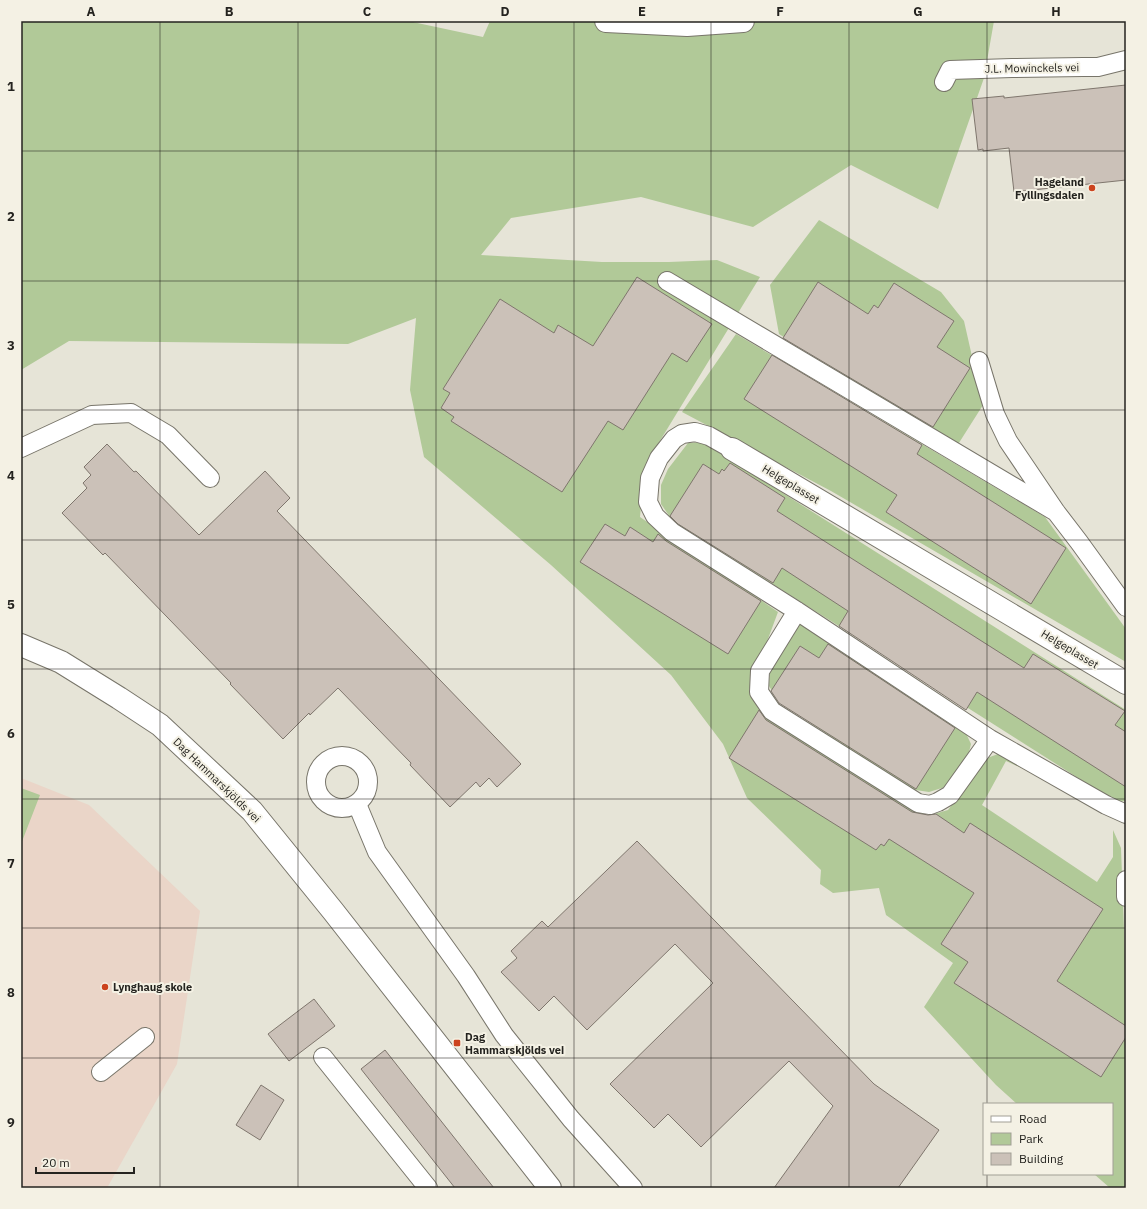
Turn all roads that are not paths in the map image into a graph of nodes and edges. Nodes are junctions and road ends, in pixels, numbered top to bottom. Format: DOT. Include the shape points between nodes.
graph roads {
  1 [pos="606,21"];
  2 [pos="743,21"];
  3 [pos="1126,60"];
  4 [pos="944,82"];
  5 [pos="667,281"];
  6 [pos="979,361"];
  7 [pos="21,448"];
  8 [pos="732,449"];
  9 [pos="210,478"];
  10 [pos="1056,512"];
  11 [pos="1126,607"];
  12 [pos="796,611"];
  13 [pos="21,645"];
  14 [pos="1126,683"];
  15 [pos="990,739"];
  16 [pos="357,804"];
  17 [pos="1126,814"];
  18 [pos="1126,880"];
  19 [pos="1126,897"];
  20 [pos="145,1037"];
  21 [pos="323,1057"];
  22 [pos="101,1072"];
  23 [pos="428,1188"];
  24 [pos="550,1188"];
  25 [pos="633,1188"];
  1 -- 2 [label="main road" via="687,25"];
  3 -- 4 [label="lane, J.L. Mowinckels vei" via="1083,68 950,70"];
  5 -- 10 [label="lane"];
  6 -- 10 [label="lane" via="994,414"];
  7 -- 9 [label="lane" via="92,415 131,413 168,435"];
  8 -- 12 [label="lane, Helgeplasset" via="709,436 695,432 682,434 659,458 650,478 648,502 655,516 672,532"];
  8 -- 14 [label="main road, Helgeplasset"];
  10 -- 11 [label="lane"];
  12 -- 15 [label="lane, Helgeplasset"];
  12 -- 15 [label="lane" via="760,671 759,692 772,711 918,803 930,805 950,795"];
  13 -- 24 [label="main road, Dag Hammarskjölds vei" via="60,662 160,725 252,811"];
  15 -- 17 [label="lane, Helgeplasset"];
  16 -- 25 [label="lane" via="377,852 466,976 504,1035 571,1119"];
  18 -- 19 [label="lane"];
  20 -- 22 [label="lane"];
  21 -- 23 [label="lane"];
}
